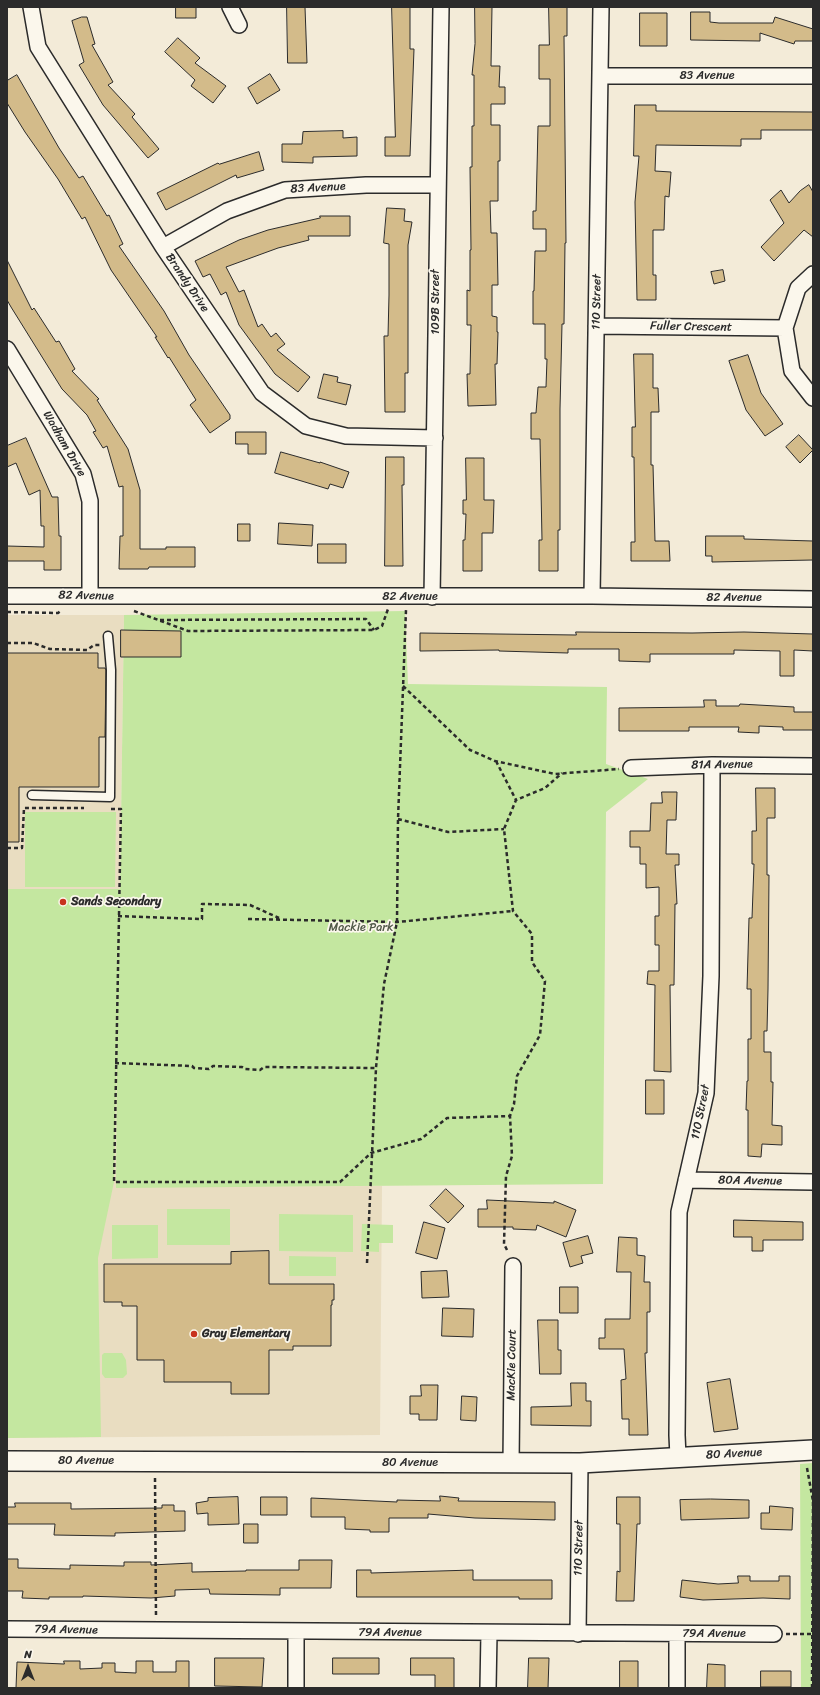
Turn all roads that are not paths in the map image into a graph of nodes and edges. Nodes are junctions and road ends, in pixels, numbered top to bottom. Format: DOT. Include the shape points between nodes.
graph roads {
  1 [pos="31,7"];
  2 [pos="230,7"];
  3 [pos="441,7"];
  4 [pos="601,7"];
  5 [pos="239,25"];
  6 [pos="600,76"];
  7 [pos="813,76"];
  8 [pos="438,186"];
  9 [pos="163,247"];
  10 [pos="813,274"];
  11 [pos="596,326"];
  12 [pos="785,328"];
  13 [pos="7,349"];
  14 [pos="813,398"];
  15 [pos="435,438"];
  16 [pos="90,595"];
  17 [pos="7,596"];
  18 [pos="592,596"];
  19 [pos="432,597"];
  20 [pos="813,599"];
  21 [pos="108,636"];
  22 [pos="712,765"];
  23 [pos="813,766"];
  24 [pos="631,768"];
  25 [pos="32,795"];
  26 [pos="686,1180"];
  27 [pos="813,1182"];
  28 [pos="514,1266"];
  29 [pos="813,1450"];
  30 [pos="678,1457"];
  31 [pos="7,1461"];
  32 [pos="580,1463"];
  33 [pos="511,1464"];
  34 [pos="7,1629"];
  35 [pos="296,1632"];
  36 [pos="489,1633"];
  37 [pos="578,1634"];
  38 [pos="677,1634"];
  39 [pos="774,1634"];
  40 [pos="296,1688"];
  41 [pos="488,1688"];
  42 [pos="677,1688"];
  1 -- 9 [label="street, Brandy Drive" via="38,47"];
  2 -- 5 [label="street"];
  3 -- 8 [label="street, 109B Street"];
  4 -- 6 [label="street, 110 Street"];
  6 -- 7 [label="street, 83 Avenue"];
  6 -- 11 [label="street, 110 Street"];
  8 -- 9 [label="street, 83 Avenue" via="285,190 227,211"];
  8 -- 15 [label="street, 109B Street"];
  9 -- 15 [label="street, Brandy Drive" via="262,393 306,426 346,436"];
  10 -- 12 [label="street" via="798,288"];
  11 -- 12 [label="street, Fuller Crescent"];
  11 -- 18 [label="street, 110 Street"];
  12 -- 14 [label="street" via="792,371"];
  13 -- 16 [label="street, Wadham Drive" via="84,474 90,501"];
  15 -- 19 [label="street, 109B Street"];
  16 -- 17 [label="street, 82 Avenue"];
  16 -- 19 [label="street, 82 Avenue"];
  18 -- 19 [label="street, 82 Avenue"];
  18 -- 20 [label="street, 82 Avenue"];
  21 -- 25 [label="lane" via="111,670 110,797"];
  22 -- 23 [label="street, 81A Avenue"];
  22 -- 24 [label="street, 81A Avenue"];
  22 -- 26 [label="street, 110 Street" via="711,976 706,1093"];
  26 -- 27 [label="street, 80A Avenue"];
  26 -- 30 [label="street, 110 Street" via="679,1212"];
  28 -- 33 [label="street, MacKie Court"];
  29 -- 30 [label="street, 80 Avenue"];
  30 -- 32 [label="street, 80 Avenue"];
  31 -- 33 [label="street, 80 Avenue"];
  32 -- 33 [label="street, 80 Avenue"];
  32 -- 37 [label="street, 110 Street"];
  34 -- 35 [label="street, 79A Avenue"];
  35 -- 36 [label="street, 79A Avenue"];
  35 -- 40 [label="street"];
  36 -- 37 [label="street, 79A Avenue"];
  36 -- 41 [label="street"];
  37 -- 38 [label="street, 79A Avenue"];
  38 -- 39 [label="street, 79A Avenue"];
  38 -- 42 [label="street"];
}
